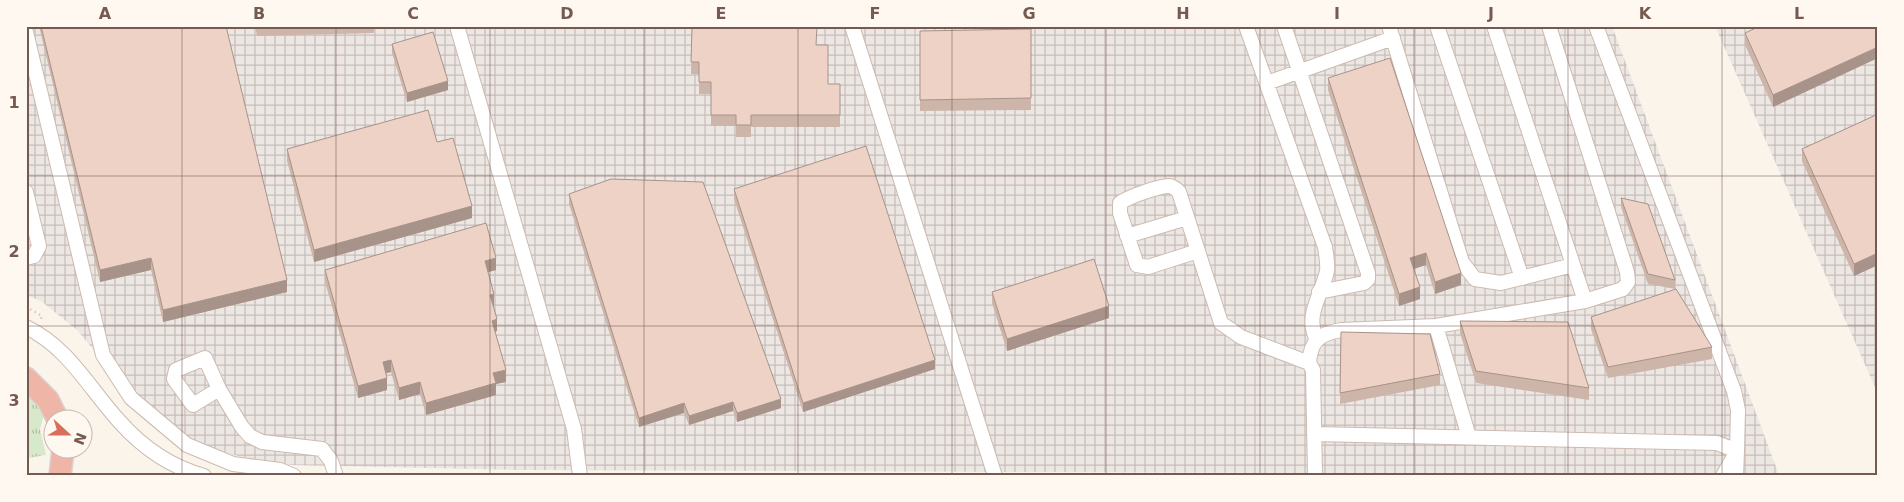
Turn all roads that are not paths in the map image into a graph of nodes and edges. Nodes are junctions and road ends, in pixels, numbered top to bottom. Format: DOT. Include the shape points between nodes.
graph roads {
  1 [pos="457,26"];
  2 [pos="852,26"];
  3 [pos="1246,26"];
  4 [pos="1284,26"];
  5 [pos="1437,26"];
  6 [pos="1494,26"];
  7 [pos="1548,26"];
  8 [pos="1596,26"];
  9 [pos="26,32"];
  10 [pos="1391,32"];
  11 [pos="1300,72"];
  12 [pos="1267,83"];
  13 [pos="26,192"];
  14 [pos="1187,218"];
  15 [pos="1128,236"];
  16 [pos="1198,251"];
  17 [pos="26,258"];
  18 [pos="1573,265"];
  19 [pos="1522,278"];
  20 [pos="1319,292"];
  21 [pos="1585,301"];
  22 [pos="1436,326"];
  23 [pos="26,327"];
  24 [pos="1317,340"];
  25 [pos="1309,363"];
  26 [pos="26,378"];
  27 [pos="219,389"];
  28 [pos="53,410"];
  29 [pos="1314,434"];
  30 [pos="1469,437"];
  31 [pos="1737,451"];
  32 [pos="62,460"];
  33 [pos="60,476"];
  34 [pos="204,476"];
  35 [pos="294,476"];
  36 [pos="336,476"];
  37 [pos="580,476"];
  38 [pos="995,476"];
  39 [pos="1314,476"];
  40 [pos="1724,476"];
  41 [pos="1736,476"];
  1 -- 37 [label="street" via="574,429"];
  2 -- 38 [label="street"];
  3 -- 12 [label="street"];
  4 -- 11 [label="street"];
  5 -- 19 [label="street"];
  6 -- 18 [label="street"];
  7 -- 21 [label="street" via="1628,282 1623,289"];
  8 -- 31 [label="street" via="1734,391 1738,410"];
  9 -- 35 [label="street" via="103,355 131,398 187,444 233,464 280,470"];
  10 -- 11 [label="street"];
  10 -- 19 [label="street" via="1462,262 1475,279 1500,283"];
  11 -- 12 [label="street"];
  11 -- 20 [label="street" via="1368,273 1364,283"];
  12 -- 20 [label="street" via="1325,247 1327,268"];
  13 -- 17 [label="street" via="39,246 34,256"];
  14 -- 15 [label="street"];
  14 -- 15 [label="street" via="1179,192 1170,186 1125,199 1120,203 1120,213"];
  14 -- 16 [label="street"];
  15 -- 16 [label="street" via="1137,264 1143,268"];
  16 -- 25 [label="street" via="1221,323 1241,337"];
  18 -- 19 [label="street"];
  18 -- 21 [label="street"];
  20 -- 24 [label="street" via="1311,320"];
  21 -- 22 [label="street"];
  22 -- 24 [label="street" via="1341,330 1327,333"];
  22 -- 30 [label="street"];
  23 -- 34 [label="street" via="65,355 134,438 170,462"];
  24 -- 25 [label="street" via="1310,350"];
  25 -- 29 [label="street" via="1313,370"];
  26 -- 28 [label="highway" via="48,400"];
  27 -- 36 [label="street" via="250,436 262,442 322,449"];
  29 -- 30 [label="street"];
  29 -- 39 [label="street"];
  30 -- 31 [label="street" via="1718,443"];
  31 -- 40 [label="street"];
  31 -- 41 [label="street"];
  32 -- 33 [label="highway"];
}
